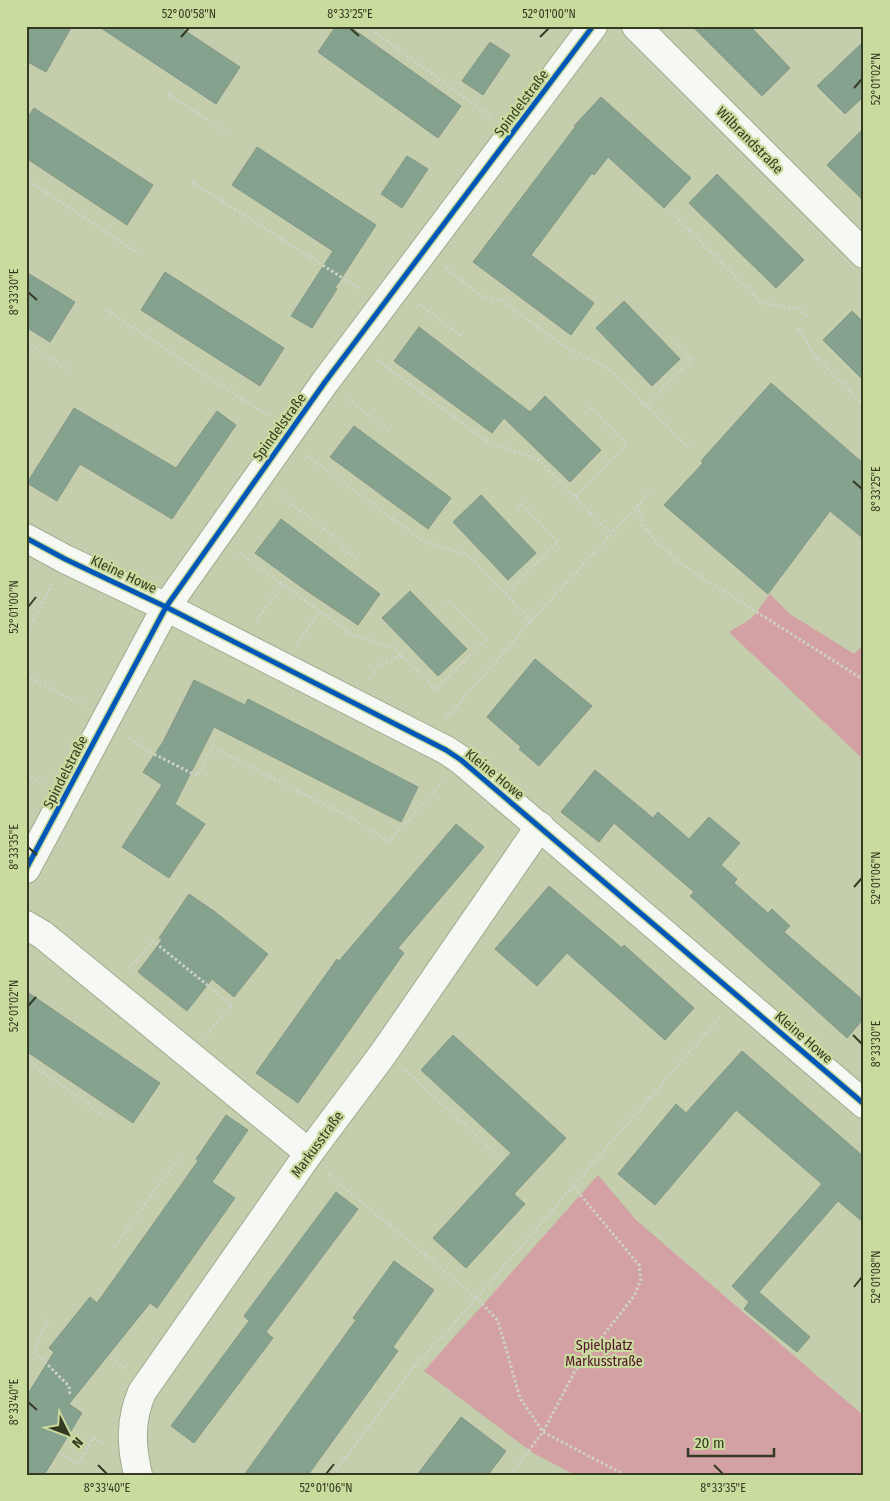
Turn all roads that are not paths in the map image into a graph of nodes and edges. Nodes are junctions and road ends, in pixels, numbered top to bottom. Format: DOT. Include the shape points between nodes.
graph roads {
  1 [pos="593,26"];
  2 [pos="636,26"];
  3 [pos="864,254"];
  4 [pos="26,538"];
  5 [pos="166,606"];
  6 [pos="540,826"];
  7 [pos="26,869"];
  8 [pos="26,925"];
  9 [pos="864,1104"];
  10 [pos="308,1153"];
  11 [pos="138,1475"];
  1 -- 5 [label="street, Spindelstraße" via="354,343"];
  2 -- 3 [label="street, Wilbrandstraße"];
  4 -- 5 [label="street, Kleine Howe"];
  5 -- 6 [label="street, Kleine Howe" via="427,740 461,760"];
  5 -- 7 [label="street, Spindelstraße"];
  6 -- 9 [label="street, Kleine Howe"];
  6 -- 10 [label="street, Markusstraße" via="383,1054"];
  8 -- 10 [label="street" via="111,990"];
  10 -- 11 [label="street, Markusstraße" via="142,1392 136,1408 132,1448"];
}
